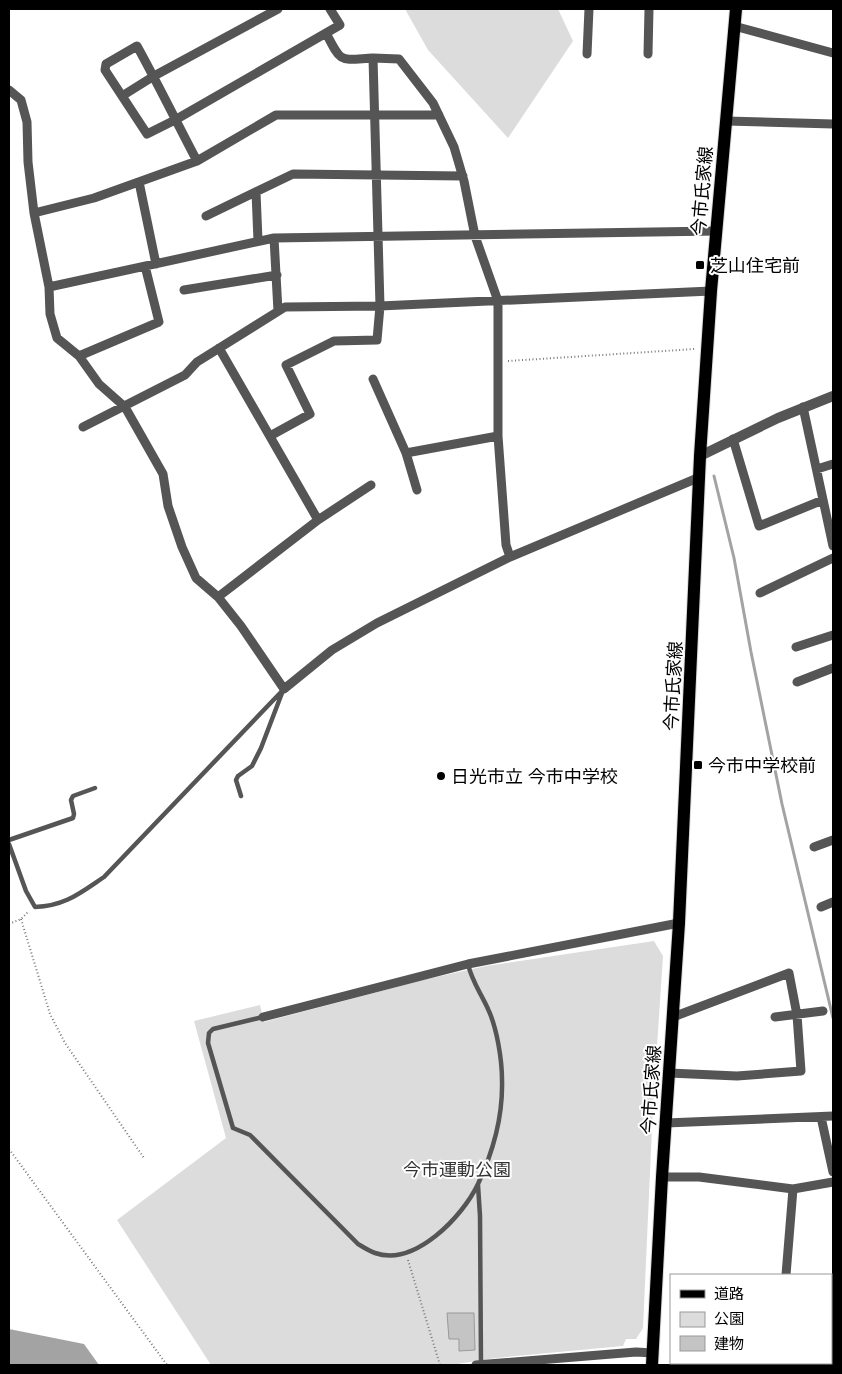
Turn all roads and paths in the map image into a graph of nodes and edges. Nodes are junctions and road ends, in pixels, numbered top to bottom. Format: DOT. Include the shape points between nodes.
graph roads {
  1 [pos="278,9"];
  2 [pos="330,9"];
  3 [pos="589,9"];
  4 [pos="649,9"];
  5 [pos="736,9"];
  6 [pos="734,26"];
  7 [pos="326,33"];
  8 [pos="833,52"];
  9 [pos="587,54"];
  10 [pos="648,54"];
  11 [pos="373,58"];
  12 [pos="154,76"];
  13 [pos="9,90"];
  14 [pos="122,96"];
  15 [pos="374,114"];
  16 [pos="439,115"];
  17 [pos="175,120"];
  18 [pos="726,121"];
  19 [pos="833,124"];
  20 [pos="197,161"];
  21 [pos="376,175"];
  22 [pos="463,176"];
  23 [pos="139,182"];
  24 [pos="256,192"];
  25 [pos="34,213"];
  26 [pos="206,216"];
  27 [pos="717,231"];
  28 [pos="475,236"];
  29 [pos="378,237"];
  30 [pos="274,238"];
  31 [pos="258,241"];
  32 [pos="156,264"];
  33 [pos="145,266"];
  34 [pos="277,275"];
  35 [pos="49,287"];
  36 [pos="184,290"];
  37 [pos="712,291"];
  38 [pos="498,301"];
  39 [pos="380,306"];
  40 [pos="278,311"];
  41 [pos="219,348"];
  42 [pos="708,348"];
  43 [pos="80,356"];
  44 [pos="498,362"];
  45 [pos="374,378"];
  46 [pos="833,396"];
  47 [pos="125,407"];
  48 [pos="803,407"];
  49 [pos="83,427"];
  50 [pos="270,436"];
  51 [pos="498,436"];
  52 [pos="733,439"];
  53 [pos="406,453"];
  54 [pos="700,456"];
  55 [pos="833,464"];
  56 [pos="817,469"];
  57 [pos="700,477"];
  58 [pos="371,485"];
  59 [pos="416,490"];
  60 [pos="823,500"];
  61 [pos="318,520"];
  62 [pos="831,523"];
  63 [pos="833,546"];
  64 [pos="510,557"];
  65 [pos="833,558"];
  66 [pos="760,593"];
  67 [pos="218,597"];
  68 [pos="833,635"];
  69 [pos="796,647"];
  70 [pos="833,668"];
  71 [pos="797,682"];
  72 [pos="284,690"];
  73 [pos="95,788"];
  74 [pos="241,796"];
  75 [pos="833,840"];
  76 [pos="9,842"];
  77 [pos="814,848"];
  78 [pos="833,902"];
  79 [pos="35,907"];
  80 [pos="821,907"];
  81 [pos="21,919"];
  82 [pos="679,923"];
  83 [pos="9,924"];
  84 [pos="468,964"];
  85 [pos="823,1011"];
  86 [pos="797,1014"];
  87 [pos="263,1017"];
  88 [pos="673,1017"];
  89 [pos="775,1017"];
  90 [pos="669,1073"];
  91 [pos="833,1116"];
  92 [pos="822,1117"];
  93 [pos="666,1123"];
  94 [pos="9,1149"];
  95 [pos="144,1158"];
  96 [pos="833,1172"];
  97 [pos="662,1177"];
  98 [pos="833,1182"];
  99 [pos="478,1185"];
  100 [pos="793,1189"];
  101 [pos="406,1253"];
  102 [pos="786,1274"];
  103 [pos="653,1359"];
  104 [pos="168,1365"];
  105 [pos="440,1365"];
  106 [pos="476,1365"];
  107 [pos="481,1365"];
  1 -- 12 [label="street"];
  2 -- 7 [label="street" via="340,25"];
  3 -- 9 [label="street"];
  4 -- 10 [label="street"];
  5 -- 6 [label="main road, 今市氏家線"];
  6 -- 8 [label="street"];
  6 -- 18 [label="main road, 今市氏家線"];
  7 -- 11 [label="street" via="338,57"];
  7 -- 17 [label="street"];
  11 -- 15 [label="street"];
  11 -- 16 [label="street" via="399,59"];
  12 -- 14 [label="street"];
  12 -- 14 [label="street" via="137,46 106,64 106,70"];
  12 -- 17 [label="street"];
  13 -- 25 [label="street" via="20,100 27,122"];
  14 -- 17 [label="street" via="148,134"];
  15 -- 16 [label="street"];
  15 -- 20 [label="street" via="276,115"];
  15 -- 21 [label="street"];
  16 -- 22 [label="street"];
  17 -- 20 [label="street"];
  18 -- 19 [label="street"];
  18 -- 27 [label="main road, 今市氏家線"];
  20 -- 23 [label="street"];
  21 -- 22 [label="street"];
  21 -- 24 [label="street" via="293,174"];
  21 -- 29 [label="street"];
  22 -- 28 [label="street"];
  23 -- 25 [label="street" via="94,198"];
  23 -- 32 [label="street"];
  24 -- 26 [label="street"];
  24 -- 31 [label="street"];
  25 -- 35 [label="street"];
  27 -- 28 [label="street"];
  27 -- 37 [label="main road, 今市氏家線"];
  28 -- 29 [label="street"];
  28 -- 38 [label="street"];
  29 -- 30 [label="street"];
  29 -- 39 [label="street"];
  30 -- 31 [label="street"];
  30 -- 34 [label="street"];
  31 -- 32 [label="street"];
  32 -- 33 [label="street"];
  33 -- 35 [label="street"];
  33 -- 43 [label="street" via="159,322"];
  34 -- 36 [label="street"];
  34 -- 40 [label="street"];
  35 -- 43 [label="street" via="50,314 57,338"];
  37 -- 38 [label="street"];
  37 -- 42 [label="main road, 今市氏家線"];
  38 -- 39 [label="street"];
  38 -- 44 [label="street"];
  39 -- 40 [label="street" via="286,307"];
  39 -- 50 [label="street" via="377,340 334,341 286,365 310,414"];
  40 -- 41 [label="street"];
  41 -- 47 [label="street" via="197,362 185,375"];
  41 -- 50 [label="street"];
  42 -- 44 [label="path"];
  42 -- 54 [label="main road, 今市氏家線"];
  43 -- 47 [label="street" via="99,384"];
  44 -- 51 [label="street"];
  45 -- 53 [label="street"];
  46 -- 48 [label="street"];
  47 -- 49 [label="street"];
  47 -- 67 [label="street" via="164,474 171,514 196,578"];
  48 -- 52 [label="street"];
  48 -- 56 [label="street"];
  50 -- 61 [label="street"];
  51 -- 53 [label="street"];
  51 -- 64 [label="street" via="506,545"];
  52 -- 54 [label="street"];
  52 -- 60 [label="street" via="759,526"];
  53 -- 59 [label="street"];
  54 -- 57 [label="main road, 今市氏家線"];
  55 -- 56 [label="street"];
  56 -- 60 [label="street"];
  57 -- 64 [label="street"];
  57 -- 82 [label="main road, 今市氏家線"];
  58 -- 61 [label="street"];
  60 -- 62 [label="street"];
  61 -- 67 [label="street"];
  62 -- 63 [label="street"];
  64 -- 72 [label="street" via="346,640"];
  65 -- 66 [label="street"];
  67 -- 72 [label="street"];
  68 -- 69 [label="street"];
  70 -- 71 [label="street"];
  72 -- 74 [label="lane" via="252,766 236,780"];
  72 -- 79 [label="lane" via="104,877 72,899"];
  73 -- 76 [label="lane" via="73,796 73,818"];
  75 -- 77 [label="street"];
  76 -- 79 [label="lane"];
  78 -- 80 [label="street"];
  79 -- 81 [label="path"];
  81 -- 83 [label="path"];
  81 -- 95 [label="path" via="50,1014 65,1043"];
  82 -- 84 [label="street"];
  82 -- 88 [label="main road, 今市氏家線"];
  84 -- 87 [label="street"];
  84 -- 99 [label="lane" via="489,1011 502,1080 496,1136"];
  85 -- 86 [label="street"];
  86 -- 88 [label="street" via="789,973"];
  86 -- 89 [label="street"];
  86 -- 90 [label="street" via="802,1071 737,1076"];
  87 -- 101 [label="lane" via="213,1029 209,1033 208,1043 233,1128 250,1135 358,1244 376,1254"];
  88 -- 90 [label="main road, 今市氏家線"];
  90 -- 93 [label="main road, 今市氏家線"];
  91 -- 92 [label="street"];
  92 -- 93 [label="street"];
  92 -- 96 [label="street"];
  93 -- 97 [label="main road, 今市氏家線"];
  94 -- 104 [label="path"];
  97 -- 100 [label="street" via="699,1177"];
  97 -- 103 [label="main road, 今市氏家線"];
  98 -- 100 [label="street"];
  99 -- 101 [label="lane" via="435,1238"];
  99 -- 107 [label="lane"];
  100 -- 102 [label="street"];
  101 -- 105 [label="path"];
  103 -- 107 [label="street" via="636,1352"];
  106 -- 107 [label="street"];
}
